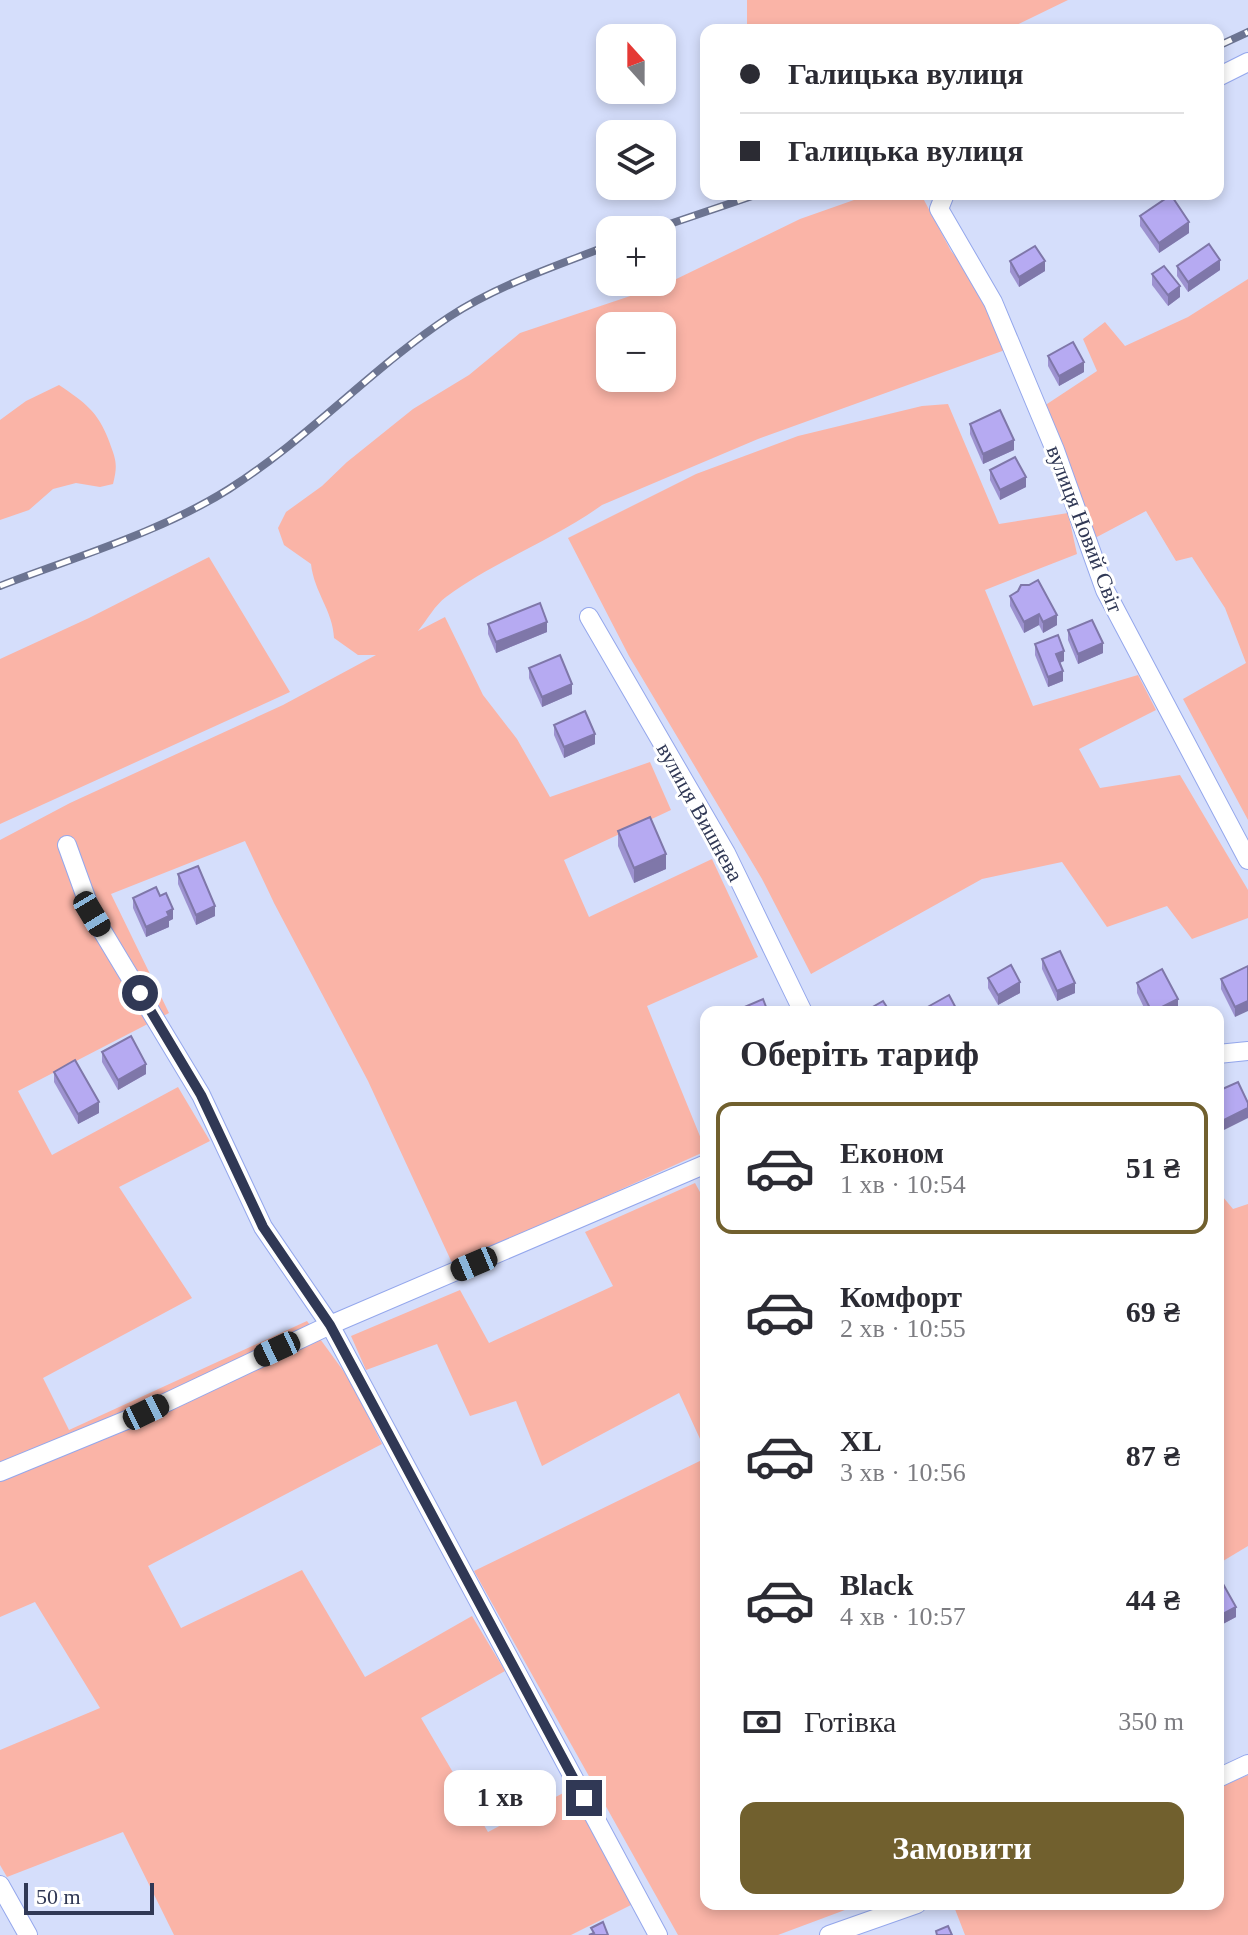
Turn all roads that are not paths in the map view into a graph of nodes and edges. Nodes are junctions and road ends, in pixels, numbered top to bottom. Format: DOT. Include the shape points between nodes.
graph roads {
  1 [pos="1248,62"];
  2 [pos="1224,74"];
  3 [pos="943,200"];
  4 [pos="589,617"];
  5 [pos="67,845"];
  6 [pos="1248,860"];
  7 [pos="800,1006"];
  8 [pos="1248,1051"];
  9 [pos="1224,1053"];
  10 [pos="700,1167"];
  11 [pos="330,1325"];
  12 [pos="0,1472"];
  13 [pos="1248,1764"];
  14 [pos="1224,1775"];
  15 [pos="0,1885"];
  16 [pos="901,1910"];
  17 [pos="836,1934"];
  18 [pos="28,1935"];
  19 [pos="658,1935"];
  1 -- 2 [label="street"];
  3 -- 6 [label="street, вулиця Новий Світ" via="939,209 993,302 1055,450 1105,590"];
  4 -- 7 [label="street, вулиця Вишнева" via="726,853"];
  5 -- 11 [label="street" via="92,914 201,1095 263,1227"];
  8 -- 9 [label="street"];
  10 -- 11 [label="street"];
  11 -- 12 [label="street" via="146,1412"];
  11 -- 19 [label="street"];
  13 -- 14 [label="street"];
  15 -- 18 [label="street"];
  16 -- 17 [label="street"];
}
